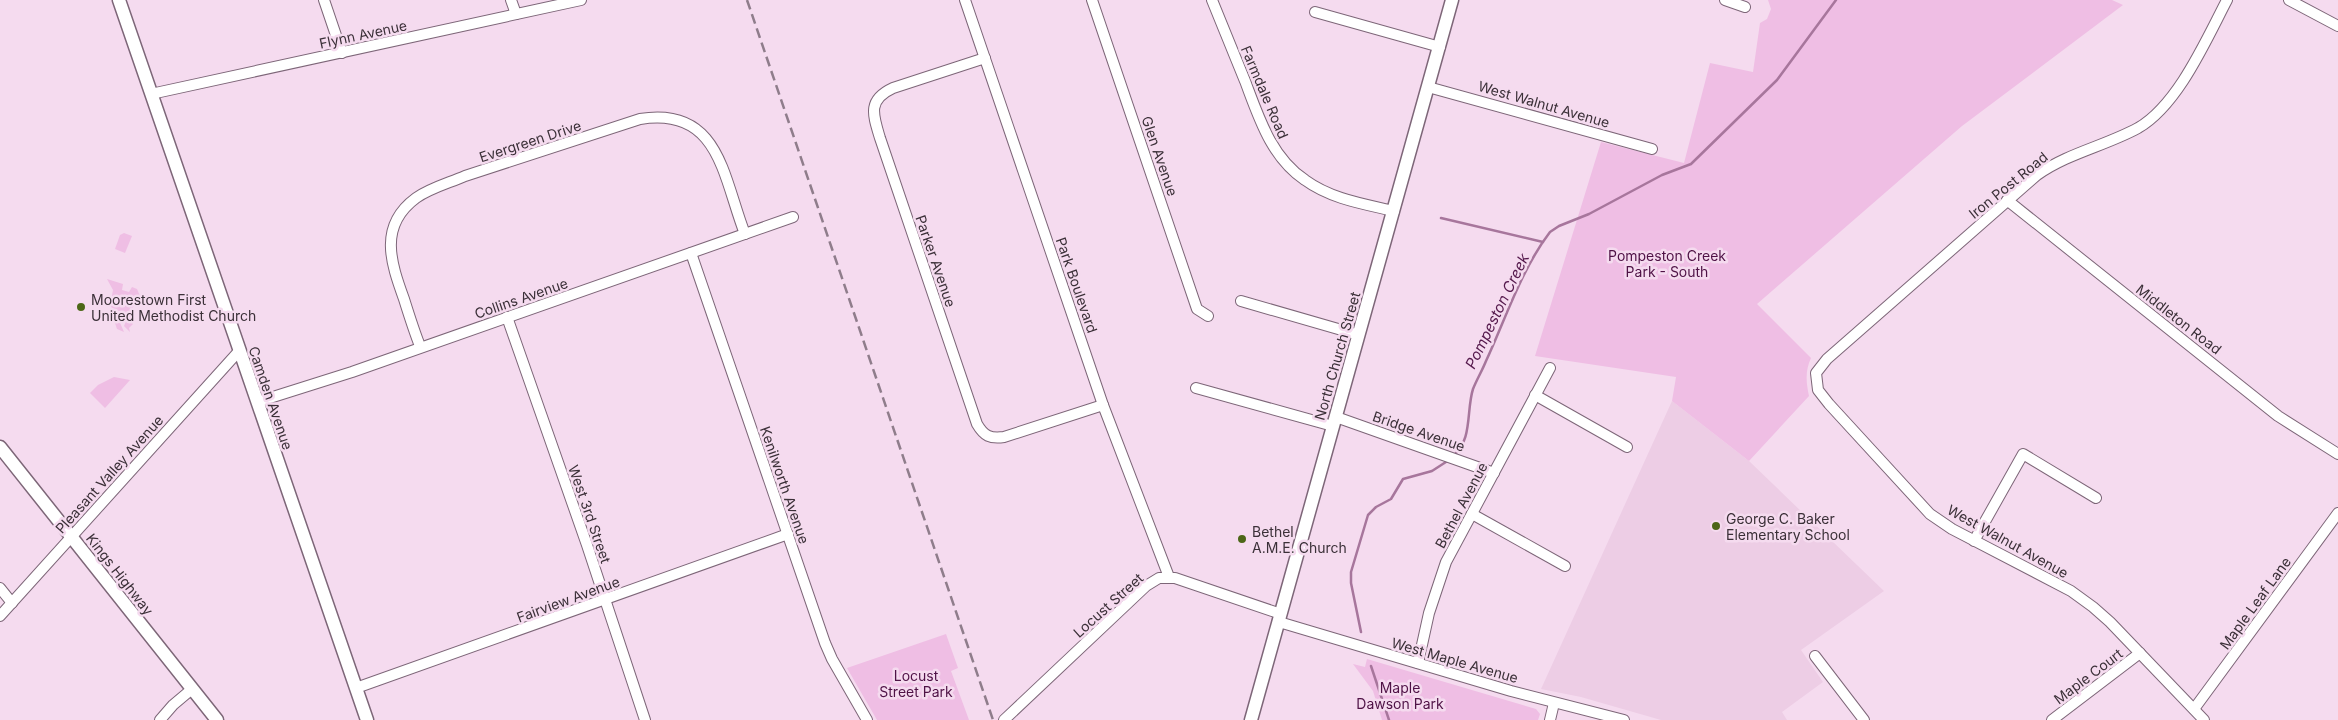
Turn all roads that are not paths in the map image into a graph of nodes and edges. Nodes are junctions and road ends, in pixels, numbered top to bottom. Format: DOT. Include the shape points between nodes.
graph roads {
  1 [pos="119,0"];
  2 [pos="324,0"];
  3 [pos="511,0"];
  4 [pos="581,0"];
  5 [pos="964,0"];
  6 [pos="1092,0"];
  7 [pos="1212,0"];
  8 [pos="1452,0"];
  9 [pos="1725,0"];
  10 [pos="2227,0"];
  11 [pos="2289,0"];
  12 [pos="1745,6"];
  13 [pos="1315,12"];
  14 [pos="516,14"];
  15 [pos="2338,26"];
  16 [pos="1440,47"];
  17 [pos="342,53"];
  18 [pos="985,58"];
  19 [pos="1428,87"];
  20 [pos="151,94"];
  21 [pos="1652,148"];
  22 [pos="2007,200"];
  23 [pos="1394,211"];
  24 [pos="793,217"];
  25 [pos="745,234"];
  26 [pos="691,253"];
  27 [pos="1241,301"];
  28 [pos="1208,316"];
  29 [pos="506,317"];
  30 [pos="1359,334"];
  31 [pos="420,346"];
  32 [pos="239,351"];
  33 [pos="1550,368"];
  34 [pos="1816,373"];
  35 [pos="1196,388"];
  36 [pos="1535,396"];
  37 [pos="257,402"];
  38 [pos="1103,405"];
  39 [pos="1334,421"];
  40 [pos="0,447"];
  41 [pos="1627,447"];
  42 [pos="2338,454"];
  43 [pos="1494,473"];
  44 [pos="2096,498"];
  45 [pos="2338,513"];
  46 [pos="1472,514"];
  47 [pos="788,534"];
  48 [pos="71,537"];
  49 [pos="1974,541"];
  50 [pos="1565,566"];
  51 [pos="1169,577"];
  52 [pos="0,588"];
  53 [pos="605,600"];
  54 [pos="12,603"];
  55 [pos="0,616"];
  56 [pos="1280,618"];
  57 [pos="2140,653"];
  58 [pos="1815,656"];
  59 [pos="1418,663"];
  60 [pos="356,688"];
  61 [pos="192,689"];
  62 [pos="1554,703"];
  63 [pos="2194,709"];
  64 [pos="1006,719"];
  65 [pos="160,720"];
  66 [pos="216,720"];
  67 [pos="367,720"];
  68 [pos="645,720"];
  69 [pos="867,720"];
  70 [pos="1252,720"];
  71 [pos="1550,720"];
  72 [pos="1624,720"];
  73 [pos="1862,720"];
  74 [pos="2052,720"];
  75 [pos="2204,720"];
  1 -- 20 [label="main road, Camden Avenue"];
  2 -- 17 [label="street"];
  3 -- 14 [label="street"];
  4 -- 14 [label="street, Flynn Avenue"];
  5 -- 18 [label="street, Park Boulevard"];
  6 -- 28 [label="street, Glen Avenue" via="1197,309"];
  7 -- 23 [label="street, Farmdale Road" via="1266,134 1283,161 1305,181 1324,191"];
  8 -- 16 [label="main road, North Church Street"];
  9 -- 12 [label="street"];
  10 -- 22 [label="street, Iron Post Road" via="2181,84 2158,113 2138,128 2047,168"];
  11 -- 15 [label="street"];
  13 -- 16 [label="street"];
  14 -- 17 [label="street, Flynn Avenue"];
  16 -- 19 [label="main road, North Church Street"];
  17 -- 20 [label="street, Flynn Avenue"];
  18 -- 38 [label="street, Park Boulevard"];
  18 -- 38 [label="street, Parker Avenue" via="893,88 880,95 873,112 924,273 980,429 990,438"];
  19 -- 21 [label="street, West Walnut Avenue"];
  19 -- 23 [label="main road, North Church Street"];
  20 -- 32 [label="main road, Camden Avenue"];
  22 -- 34 [label="street, Iron Post Road" via="1827,359"];
  22 -- 42 [label="street, Middleton Road" via="2278,416"];
  23 -- 30 [label="main road, North Church Street"];
  24 -- 25 [label="street, Collins Avenue"];
  25 -- 26 [label="street, Collins Avenue"];
  25 -- 31 [label="street, Evergreen Drive" via="715,150 688,122 669,117 640,118 465,176 415,199 404,211 392,234 390,260"];
  26 -- 29 [label="street, Collins Avenue"];
  26 -- 47 [label="street, Kenilworth Avenue"];
  27 -- 30 [label="street"];
  29 -- 31 [label="street, Collins Avenue"];
  29 -- 53 [label="street, West 3rd Street"];
  30 -- 39 [label="main road, North Church Street"];
  31 -- 37 [label="street, Collins Avenue"];
  32 -- 37 [label="main road, Camden Avenue"];
  32 -- 48 [label="street, Pleasant Valley Avenue"];
  33 -- 36 [label="street, Bethel Avenue"];
  34 -- 49 [label="street, West Walnut Avenue" via="1818,390 1829,404 1930,514"];
  35 -- 39 [label="street, Bridge Avenue"];
  36 -- 41 [label="street"];
  36 -- 43 [label="street, Bethel Avenue"];
  37 -- 60 [label="main road, Camden Avenue"];
  38 -- 51 [label="street, Park Boulevard"];
  39 -- 43 [label="street, Bridge Avenue"];
  39 -- 56 [label="main road, North Church Street"];
  40 -- 48 [label="main road, Kings Highway"];
  43 -- 46 [label="street, Bethel Avenue"];
  44 -- 49 [label="street" via="2024,454"];
  45 -- 63 [label="street, Maple Leaf Lane"];
  46 -- 50 [label="street"];
  46 -- 59 [label="street, Bethel Avenue" via="1441,573"];
  47 -- 53 [label="street, Fairview Avenue"];
  47 -- 69 [label="street, Kenilworth Avenue" via="832,659"];
  48 -- 54 [label="street, Pleasant Valley Avenue"];
  48 -- 61 [label="main road, Kings Highway"];
  49 -- 57 [label="street, West Walnut Avenue" via="2071,591 2110,622"];
  51 -- 56 [label="street"];
  51 -- 64 [label="street, Locust Street" via="1159,578 1146,586"];
  52 -- 54 [label="street"];
  53 -- 60 [label="street, Fairview Avenue"];
  53 -- 68 [label="street, West 3rd Street"];
  54 -- 55 [label="street, Pleasant Valley Avenue"];
  56 -- 59 [label="street, West Maple Avenue"];
  56 -- 70 [label="main road, North Church Street"];
  57 -- 63 [label="street, West Walnut Avenue"];
  57 -- 74 [label="street, Maple Court"];
  58 -- 73 [label="street"];
  59 -- 62 [label="street, West Maple Avenue"];
  60 -- 67 [label="main road, Camden Avenue"];
  61 -- 65 [label="street"];
  61 -- 66 [label="main road, Kings Highway"];
  62 -- 71 [label="street"];
  62 -- 72 [label="street, West Maple Avenue"];
  63 -- 75 [label="street, West Walnut Avenue"];
}
